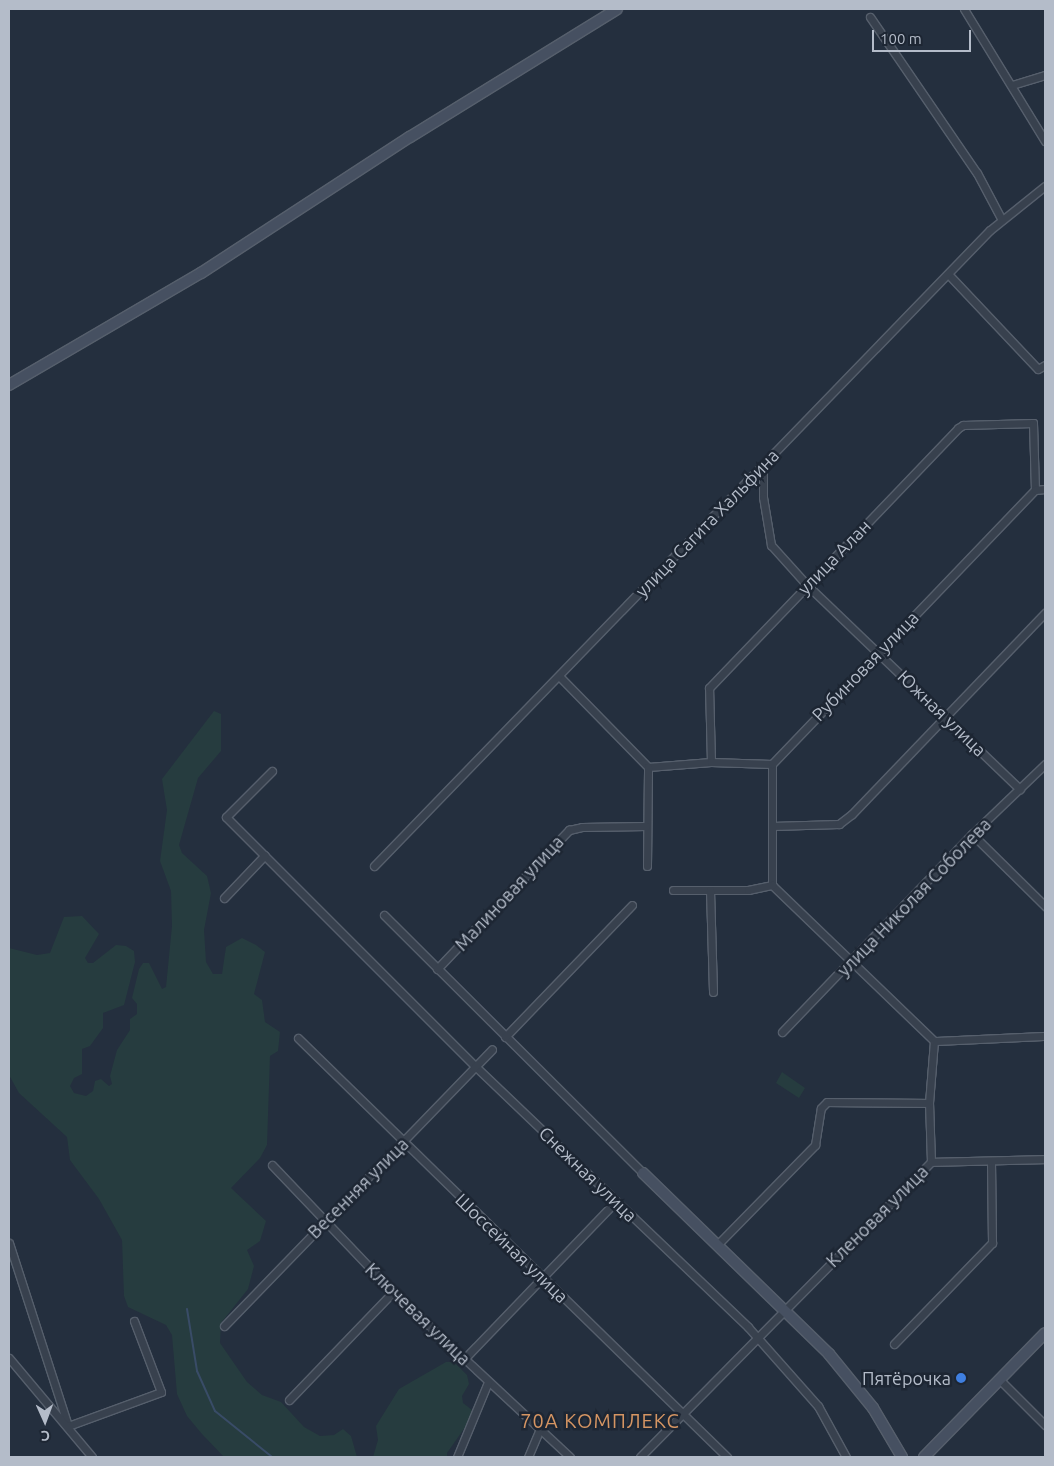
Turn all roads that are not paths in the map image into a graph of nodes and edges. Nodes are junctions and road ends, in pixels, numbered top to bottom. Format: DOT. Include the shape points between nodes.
graph roads {
  1 [pos="617,9"];
  2 [pos="967,9"];
  3 [pos="870,17"];
  4 [pos="1045,75"];
  5 [pos="1012,85"];
  6 [pos="1045,140"];
  7 [pos="1045,186"];
  8 [pos="1002,220"];
  9 [pos="949,275"];
  10 [pos="1045,365"];
  11 [pos="9,386"];
  12 [pos="763,466"];
  13 [pos="1045,489"];
  14 [pos="1035,490"];
  15 [pos="807,585"];
  16 [pos="1045,613"];
  17 [pos="878,652"];
  18 [pos="559,676"];
  19 [pos="946,718"];
  20 [pos="711,762"];
  21 [pos="772,764"];
  22 [pos="1045,764"];
  23 [pos="648,767"];
  24 [pos="272,771"];
  25 [pos="1020,789"];
  26 [pos="646,826"];
  27 [pos="772,826"];
  28 [pos="972,834"];
  29 [pos="265,855"];
  30 [pos="374,866"];
  31 [pos="647,866"];
  32 [pos="772,885"];
  33 [pos="672,890"];
  34 [pos="710,890"];
  35 [pos="224,898"];
  36 [pos="632,905"];
  37 [pos="1045,906"];
  38 [pos="384,915"];
  39 [pos="852,962"];
  40 [pos="437,969"];
  41 [pos="713,992"];
  42 [pos="782,1032"];
  43 [pos="505,1036"];
  44 [pos="1045,1036"];
  45 [pos="298,1038"];
  46 [pos="934,1041"];
  47 [pos="492,1049"];
  48 [pos="475,1066"];
  49 [pos="929,1103"];
  50 [pos="404,1142"];
  51 [pos="1045,1160"];
  52 [pos="991,1161"];
  53 [pos="930,1162"];
  54 [pos="272,1165"];
  55 [pos="644,1173"];
  56 [pos="616,1201"];
  57 [pos="325,1221"];
  58 [pos="9,1243"];
  59 [pos="718,1244"];
  60 [pos="541,1277"];
  61 [pos="393,1292"];
  62 [pos="785,1309"];
  63 [pos="134,1321"];
  64 [pos="224,1326"];
  65 [pos="1045,1333"];
  66 [pos="757,1337"];
  67 [pos="894,1344"];
  68 [pos="9,1358"];
  69 [pos="465,1358"];
  70 [pos="1000,1380"];
  71 [pos="488,1382"];
  72 [pos="289,1400"];
  73 [pos="682,1414"];
  74 [pos="1045,1425"];
  75 [pos="68,1426"];
  76 [pos="540,1429"];
  77 [pos="92,1457"];
  78 [pos="457,1457"];
  79 [pos="528,1457"];
  80 [pos="570,1457"];
  81 [pos="640,1457"];
  82 [pos="727,1457"];
  83 [pos="846,1457"];
  84 [pos="902,1457"];
  85 [pos="924,1457"];
  1 -- 11 [label="street" via="410,137 201,273"];
  2 -- 5 [label="street"];
  3 -- 8 [label="street" via="977,173"];
  4 -- 5 [label="street"];
  5 -- 6 [label="street"];
  7 -- 8 [label="street, улица Сагита Хальфина"];
  8 -- 9 [label="street, улица Сагита Хальфина"];
  9 -- 10 [label="street" via="1038,369"];
  9 -- 12 [label="street, улица Сагита Хальфина"];
  12 -- 15 [label="street, Южная улица" via="763,497 771,545"];
  12 -- 18 [label="street, улица Сагита Хальфина"];
  13 -- 14 [label="street"];
  14 -- 15 [label="street, улица Алан" via="1033,423 963,424"];
  14 -- 17 [label="street, Рубиновая улица"];
  15 -- 17 [label="street, Южная улица"];
  15 -- 20 [label="street, улица Алан" via="710,688"];
  16 -- 19 [label="street"];
  17 -- 19 [label="street, Южная улица"];
  17 -- 21 [label="street, Рубиновая улица"];
  18 -- 23 [label="street"];
  18 -- 30 [label="street, улица Сагита Хальфина"];
  19 -- 25 [label="street, Южная улица"];
  19 -- 27 [label="street" via="839,824"];
  20 -- 21 [label="street"];
  20 -- 23 [label="street"];
  21 -- 27 [label="street"];
  22 -- 25 [label="street, улица Николая Соболева"];
  23 -- 26 [label="street"];
  24 -- 29 [label="street, Снежная улица" via="226,817"];
  25 -- 28 [label="street, улица Николая Соболева"];
  26 -- 31 [label="street"];
  26 -- 40 [label="street, Малиновая улица" via="569,830"];
  27 -- 32 [label="street"];
  28 -- 37 [label="street"];
  28 -- 39 [label="street, улица Николая Соболева"];
  29 -- 35 [label="street"];
  29 -- 48 [label="street, Снежная улица"];
  32 -- 34 [label="street" via="748,890"];
  32 -- 39 [label="street"];
  33 -- 34 [label="street"];
  34 -- 41 [label="street"];
  36 -- 43 [label="street"];
  38 -- 40 [label="street"];
  39 -- 42 [label="street, улица Николая Соболева"];
  39 -- 46 [label="street"];
  40 -- 43 [label="street"];
  43 -- 55 [label="street"];
  44 -- 46 [label="street"];
  45 -- 50 [label="street, Шоссейная улица"];
  46 -- 49 [label="street"];
  47 -- 48 [label="street, Весенняя улица"];
  48 -- 50 [label="street, Весенняя улица"];
  48 -- 56 [label="street, Снежная улица"];
  49 -- 53 [label="street"];
  49 -- 59 [label="street" via="827,1102 821,1108 816,1145"];
  50 -- 57 [label="street, Весенняя улица"];
  50 -- 60 [label="street, Шоссейная улица"];
  51 -- 52 [label="street, Кленовая улица"];
  52 -- 53 [label="street, Кленовая улица"];
  52 -- 67 [label="street" via="992,1244"];
  53 -- 62 [label="street, Кленовая улица"];
  54 -- 57 [label="street, Ключевая улица"];
  55 -- 59 [label="street"];
  56 -- 60 [label="street"];
  56 -- 66 [label="street, Снежная улица"];
  57 -- 61 [label="street, Ключевая улица"];
  57 -- 64 [label="street, Весенняя улица"];
  58 -- 75 [label="street"];
  59 -- 62 [label="street"];
  60 -- 69 [label="street"];
  60 -- 73 [label="street, Шоссейная улица"];
  61 -- 69 [label="street, Ключевая улица"];
  61 -- 72 [label="street"];
  62 -- 66 [label="street, Кленовая улица"];
  62 -- 84 [label="street" via="873,1408"];
  63 -- 75 [label="street" via="161,1392"];
  65 -- 70 [label="street"];
  66 -- 73 [label="street, Кленовая улица"];
  66 -- 83 [label="street, Снежная улица" via="818,1406"];
  68 -- 75 [label="street"];
  69 -- 71 [label="street, Ключевая улица"];
  70 -- 74 [label="street"];
  70 -- 85 [label="street"];
  71 -- 76 [label="street, Ключевая улица"];
  71 -- 78 [label="street"];
  73 -- 81 [label="street, Кленовая улица"];
  73 -- 82 [label="street, Шоссейная улица"];
  75 -- 77 [label="street"];
  76 -- 79 [label="street"];
  76 -- 80 [label="street, Ключевая улица"];
}
